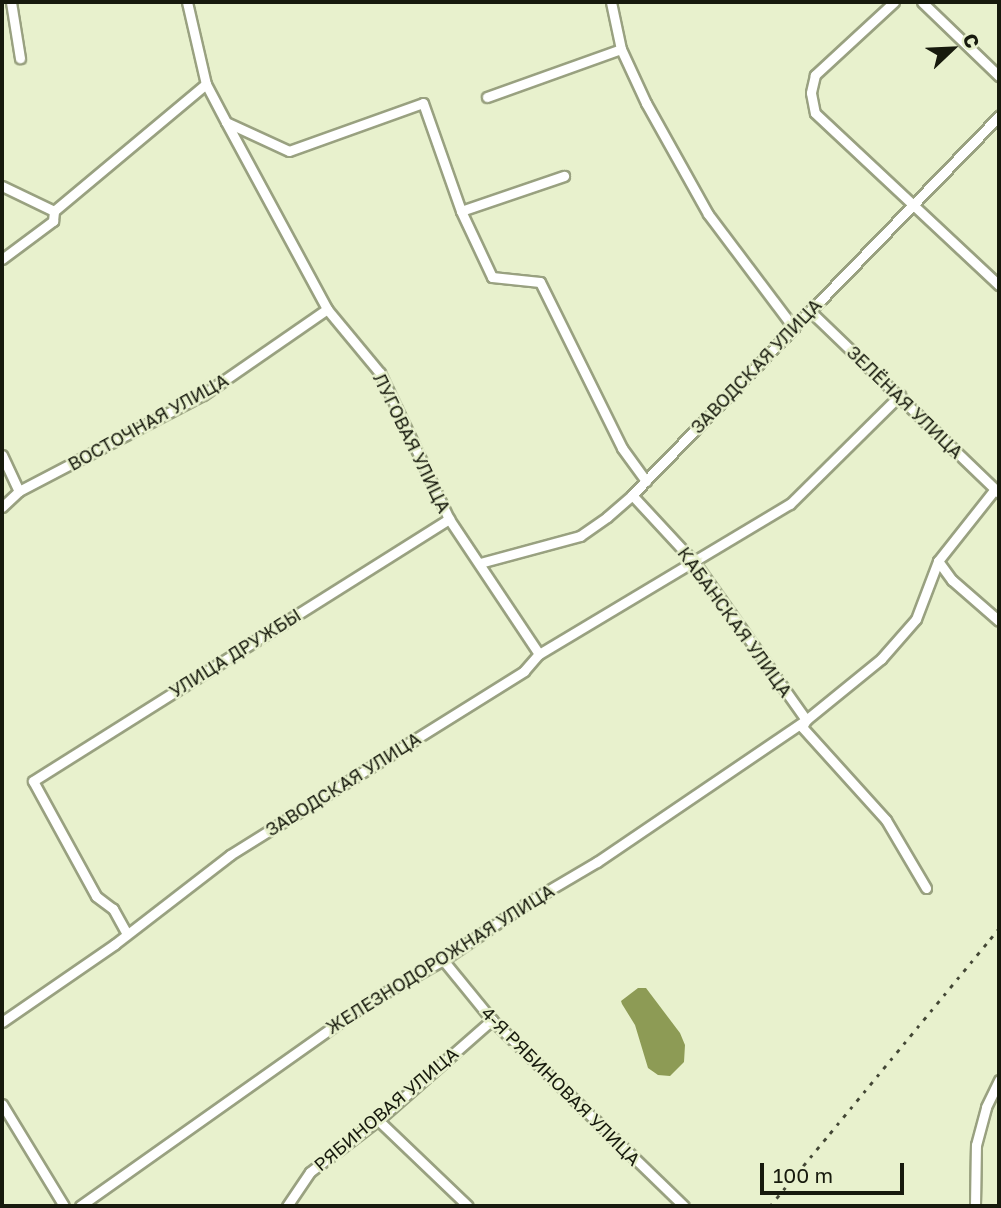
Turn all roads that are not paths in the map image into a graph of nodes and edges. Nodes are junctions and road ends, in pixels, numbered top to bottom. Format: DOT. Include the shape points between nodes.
graph roads {
  1 [pos="11,2"];
  2 [pos="187,2"];
  3 [pos="611,2"];
  4 [pos="894,2"];
  5 [pos="922,2"];
  6 [pos="621,49"];
  7 [pos="20,58"];
  8 [pos="999,76"];
  9 [pos="206,84"];
  10 [pos="487,97"];
  11 [pos="999,116"];
  12 [pos="226,122"];
  13 [pos="564,176"];
  14 [pos="2,186"];
  15 [pos="913,203"];
  16 [pos="54,211"];
  17 [pos="461,211"];
  18 [pos="2,259"];
  19 [pos="999,285"];
  20 [pos="327,309"];
  21 [pos="810,311"];
  22 [pos="793,327"];
  23 [pos="900,395"];
  24 [pos="2,455"];
  25 [pos="646,481"];
  26 [pos="19,491"];
  27 [pos="997,491"];
  28 [pos="632,495"];
  29 [pos="2,507"];
  30 [pos="449,519"];
  31 [pos="938,561"];
  32 [pos="480,563"];
  33 [pos="695,563"];
  34 [pos="999,621"];
  35 [pos="539,653"];
  36 [pos="806,720"];
  37 [pos="926,888"];
  38 [pos="127,934"];
  39 [pos="443,960"];
  40 [pos="492,1020"];
  41 [pos="2,1023"];
  42 [pos="999,1080"];
  43 [pos="2,1104"];
  44 [pos="378,1120"];
  45 [pos="64,1206"];
  46 [pos="80,1206"];
  47 [pos="287,1206"];
  48 [pos="468,1206"];
  49 [pos="684,1206"];
  50 [pos="975,1206"];
  1 -- 7 [label="street"];
  2 -- 9 [label="street, ЛУГОВАЯ УЛИЦА"];
  3 -- 6 [label="street"];
  4 -- 15 [label="street" via="815,75 811,93 815,113"];
  5 -- 8 [label="street"];
  6 -- 10 [label="street"];
  6 -- 22 [label="street" via="708,215"];
  9 -- 12 [label="street, ЛУГОВАЯ УЛИЦА"];
  9 -- 16 [label="street"];
  11 -- 15 [label="street, ЗАВОДСКАЯ УЛИЦА"];
  12 -- 17 [label="street" via="289,151 424,103"];
  12 -- 20 [label="street, ЛУГОВАЯ УЛИЦА"];
  13 -- 17 [label="street"];
  14 -- 16 [label="street"];
  15 -- 19 [label="street"];
  15 -- 21 [label="street, ЗАВОДСКАЯ УЛИЦА"];
  16 -- 18 [label="street" via="52,221"];
  17 -- 25 [label="street" via="492,278 541,282 622,448"];
  20 -- 26 [label="street, ВОСТОЧНАЯ УЛИЦА" via="203,396"];
  20 -- 30 [label="street, ЛУГОВАЯ УЛИЦА" via="380,373"];
  21 -- 22 [label="street, ЗАВОДСКАЯ УЛИЦА"];
  21 -- 23 [label="street, ЗЕЛЁНАЯ УЛИЦА"];
  22 -- 25 [label="street, ЗАВОДСКАЯ УЛИЦА"];
  23 -- 27 [label="street, ЗЕЛЁНАЯ УЛИЦА"];
  23 -- 33 [label="street, ЗАВОДСКАЯ УЛИЦА" via="790,504"];
  24 -- 26 [label="street"];
  25 -- 28 [label="street, ЗАВОДСКАЯ УЛИЦА"];
  26 -- 29 [label="street, ВОСТОЧНАЯ УЛИЦА"];
  27 -- 31 [label="street"];
  28 -- 32 [label="street, ЗАВОДСКАЯ УЛИЦА" via="580,536"];
  28 -- 33 [label="street, КАБАНСКАЯ УЛИЦА"];
  30 -- 32 [label="street, ЛУГОВАЯ УЛИЦА"];
  30 -- 38 [label="street, УЛИЦА ДРУЖБЫ" via="33,781 96,896 113,909"];
  31 -- 34 [label="street" via="952,580"];
  31 -- 36 [label="street" via="916,619 881,659"];
  32 -- 35 [label="street, ЛУГОВАЯ УЛИЦА"];
  33 -- 35 [label="street, ЗАВОДСКАЯ УЛИЦА"];
  33 -- 36 [label="street, КАБАНСКАЯ УЛИЦА"];
  35 -- 38 [label="street, ЗАВОДСКАЯ УЛИЦА" via="524,671 230,855"];
  36 -- 37 [label="street, КАБАНСКАЯ УЛИЦА" via="802,727 886,820"];
  36 -- 39 [label="street, ЖЕЛЕЗНОДОРОЖНАЯ УЛИЦА"];
  38 -- 41 [label="street, ЗАВОДСКАЯ УЛИЦА"];
  39 -- 40 [label="street, 4-Я РЯБИНОВАЯ УЛИЦА"];
  39 -- 46 [label="street, ЖЕЛЕЗНОДОРОЖНАЯ УЛИЦА" via="365,1004"];
  40 -- 44 [label="street, РЯБИНОВАЯ УЛИЦА"];
  40 -- 49 [label="street, 4-Я РЯБИНОВАЯ УЛИЦА"];
  42 -- 50 [label="street" via="976,1145"];
  43 -- 45 [label="street"];
  44 -- 47 [label="street, РЯБИНОВАЯ УЛИЦА" via="310,1172"];
  44 -- 48 [label="street"];
}
